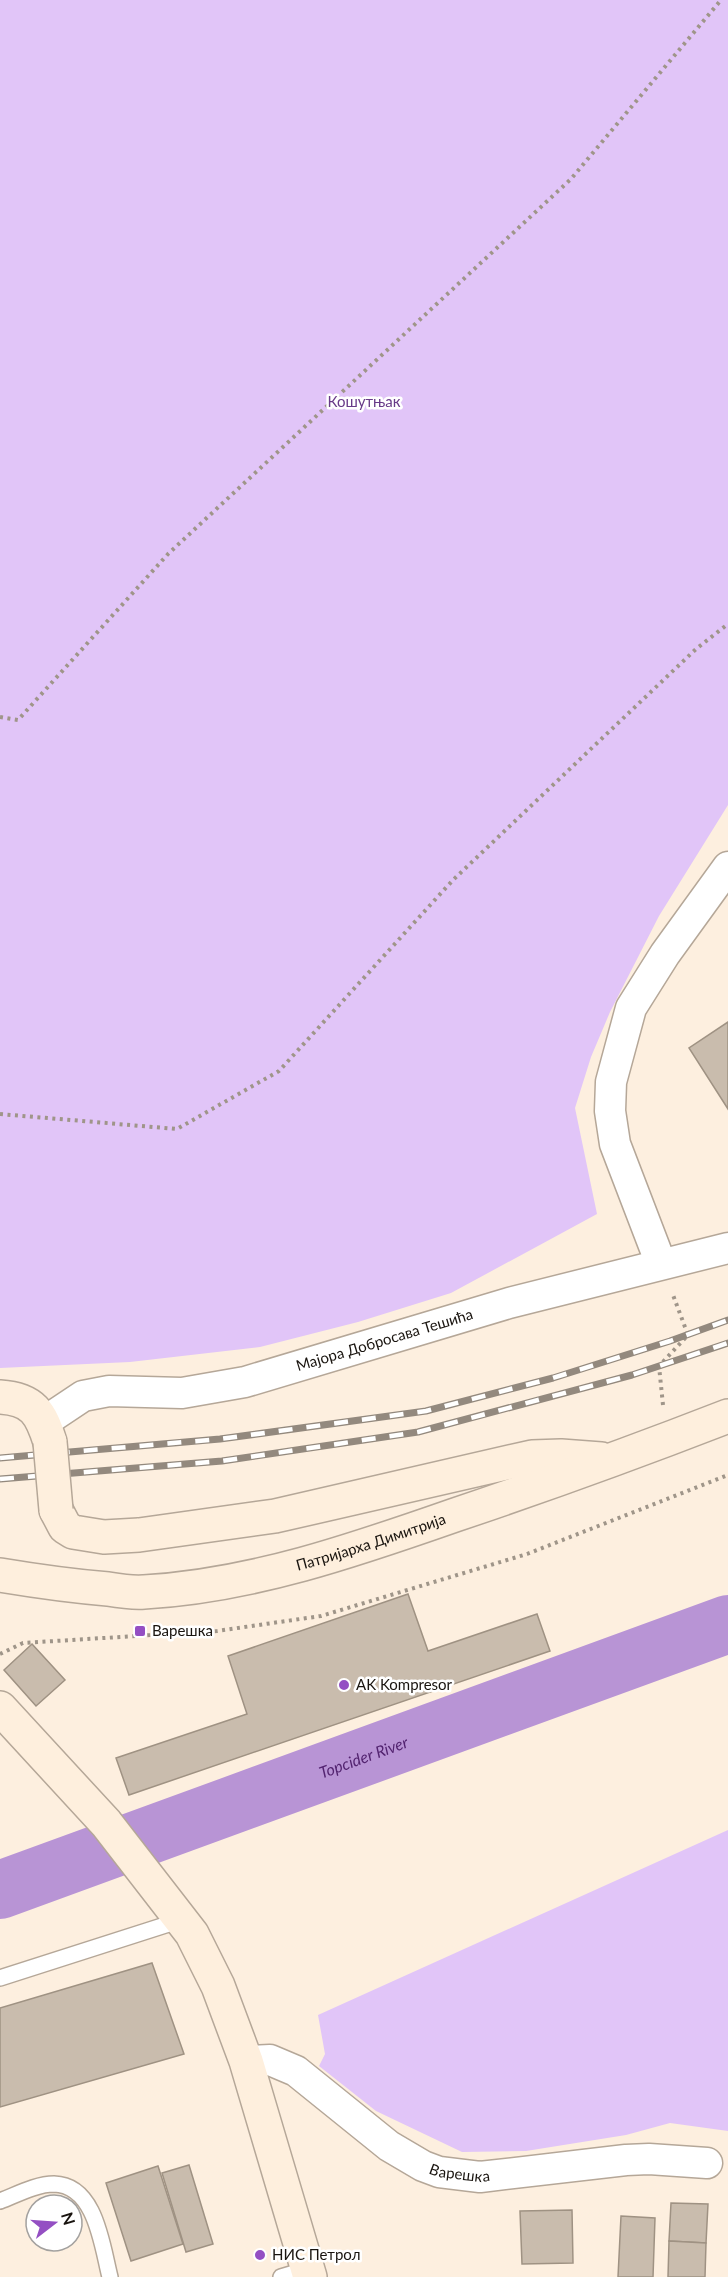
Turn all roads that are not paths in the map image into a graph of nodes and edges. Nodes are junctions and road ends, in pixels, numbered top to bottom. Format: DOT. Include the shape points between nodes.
graph roads {
  1 [pos="728,867"];
  2 [pos="728,1248"];
  3 [pos="661,1264"];
  4 [pos="0,1397"];
  5 [pos="728,1416"];
  6 [pos="47,1432"];
  7 [pos="615,1460"];
  8 [pos="0,1575"];
  9 [pos="0,1708"];
  10 [pos="181,1920"];
  11 [pos="0,1978"];
  12 [pos="246,2061"];
  13 [pos="707,2163"];
  14 [pos="0,2201"];
  15 [pos="300,2274"];
  16 [pos="110,2277"];
  1 -- 3 [label="street" via="665,954 632,1008 611,1082 615,1144"];
  2 -- 3 [label="street, Мајора Добросава Тешића"];
  3 -- 6 [label="street, Мајора Добросава Тешића" via="509,1303 245,1382 182,1393 109,1391 83,1396"];
  4 -- 6 [label="street" via="21,1400 36,1410"];
  5 -- 7 [label="street, Патријарха Димитрија"];
  6 -- 7 [label="street, bridge" via="56,1510 65,1527 104,1537 275,1516 532,1457 561,1455"];
  7 -- 8 [label="street, Патријарха Димитрија" via="370,1545 234,1579 141,1592"];
  9 -- 10 [label="street" via="106,1823"];
  10 -- 11 [label="lane"];
  10 -- 12 [label="street" via="218,1986"];
  12 -- 13 [label="street, Варешка" via="270,2060 296,2071 389,2146 439,2172 480,2177 626,2160"];
  12 -- 15 [label="street"];
  14 -- 16 [label="lane" via="54,2184 83,2197 93,2211 90,2231"];
}
